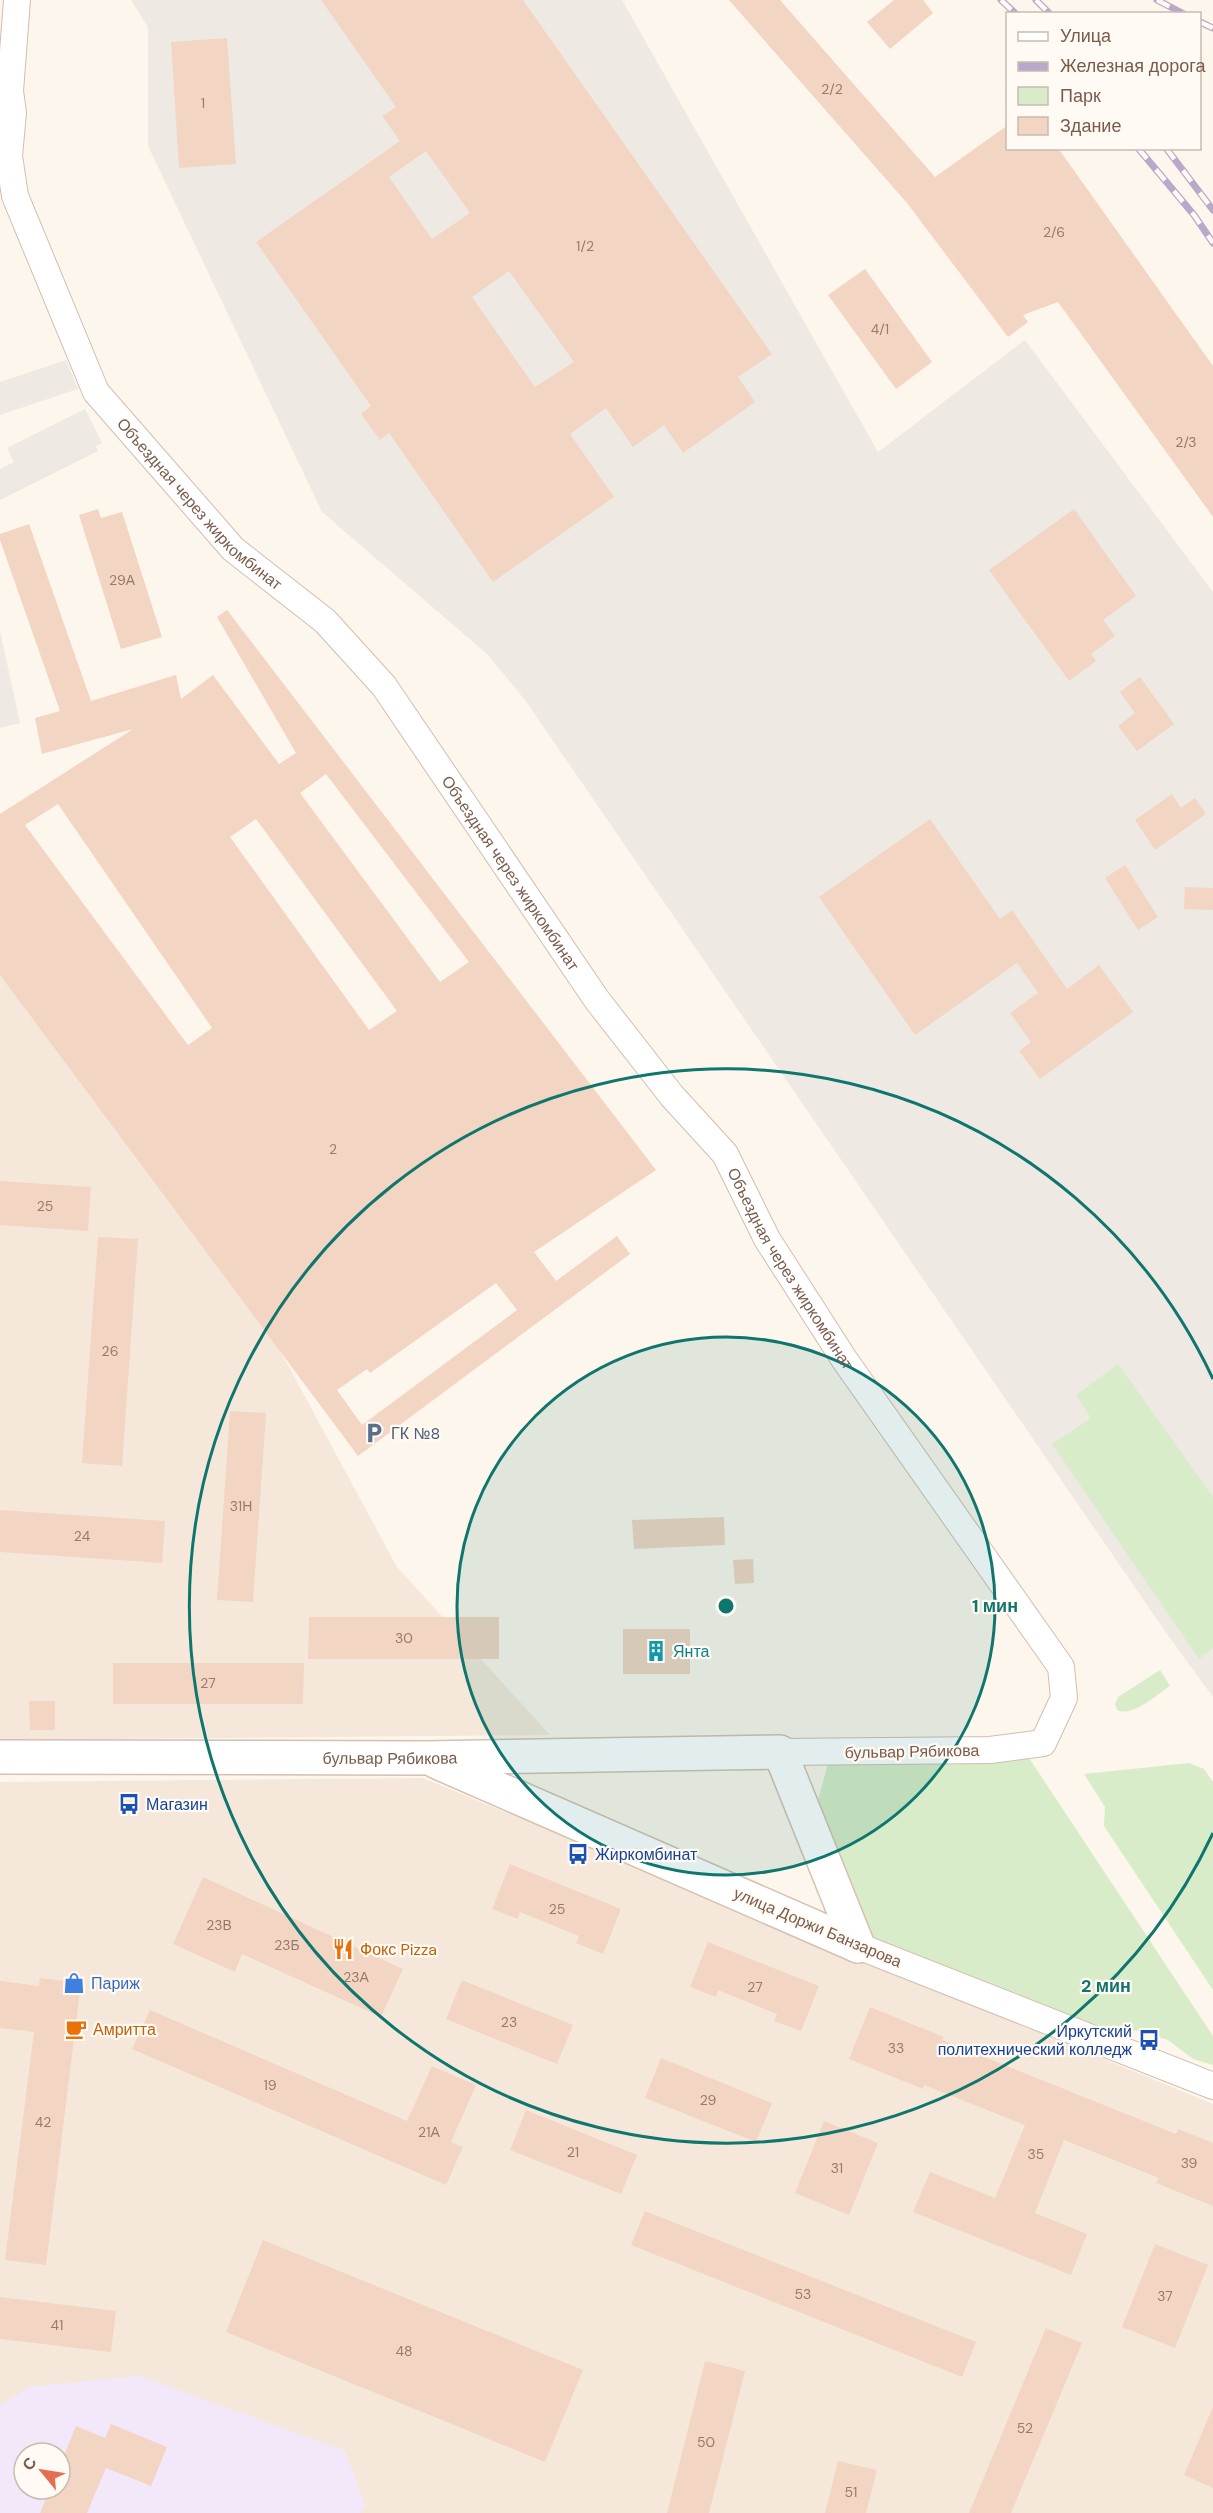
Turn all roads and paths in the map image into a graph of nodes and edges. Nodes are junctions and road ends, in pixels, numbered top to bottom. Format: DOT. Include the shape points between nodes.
graph roads {
  1 [pos="17,0"];
  2 [pos="1043,1743"];
  3 [pos="780,1752"];
  4 [pos="0,1757"];
  5 [pos="427,1758"];
  6 [pos="858,1946"];
  7 [pos="1213,2086"];
  1 -- 2 [label="street, Объездная через жиркомбинат" via="9,156 15,196 96,392 233,549 325,621 384,686 597,1000 672,1096 725,1154 767,1239 844,1359 1061,1667 1064,1698"];
  2 -- 3 [label="street, бульвар Рябикова" via="990,1750"];
  3 -- 5 [label="street, бульвар Рябикова"];
  3 -- 6 [label="street"];
  4 -- 5 [label="street, бульвар Рябикова"];
  5 -- 6 [label="street, улица Доржи Банзарова"];
  6 -- 7 [label="street, улица Доржи Банзарова"];
}
